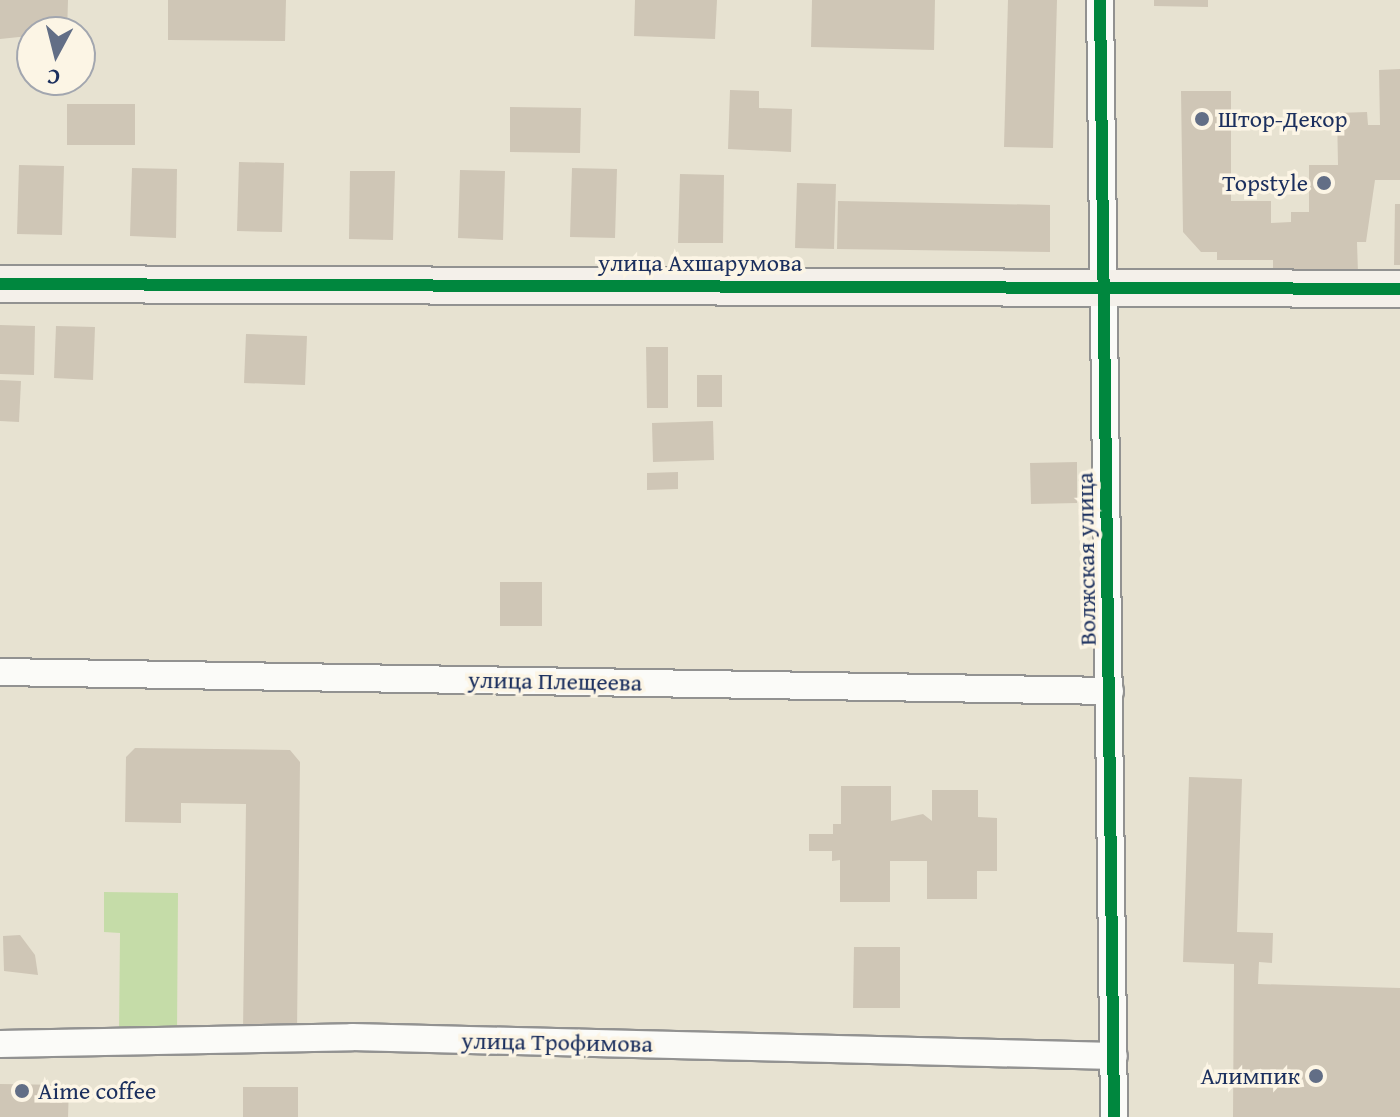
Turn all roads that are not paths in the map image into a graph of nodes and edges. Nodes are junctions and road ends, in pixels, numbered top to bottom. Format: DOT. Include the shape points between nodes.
graph roads {
  1 [pos="1100,0"];
  2 [pos="0,284"];
  3 [pos="1104,286"];
  4 [pos="1400,289"];
  5 [pos="0,672"];
  6 [pos="1110,691"];
  7 [pos="0,1044"];
  8 [pos="1114,1056"];
  9 [pos="1114,1117"];
  1 -- 3 [label="street, Волжская улица"];
  2 -- 3 [label="street, улица Ахшарумова"];
  3 -- 4 [label="street, улица Ахшарумова"];
  3 -- 6 [label="street, Волжская улица"];
  5 -- 6 [label="street, улица Плещеева"];
  6 -- 8 [label="street, Волжская улица"];
  7 -- 8 [label="street, улица Трофимова" via="352,1037"];
  8 -- 9 [label="street, Волжская улица"];
}
